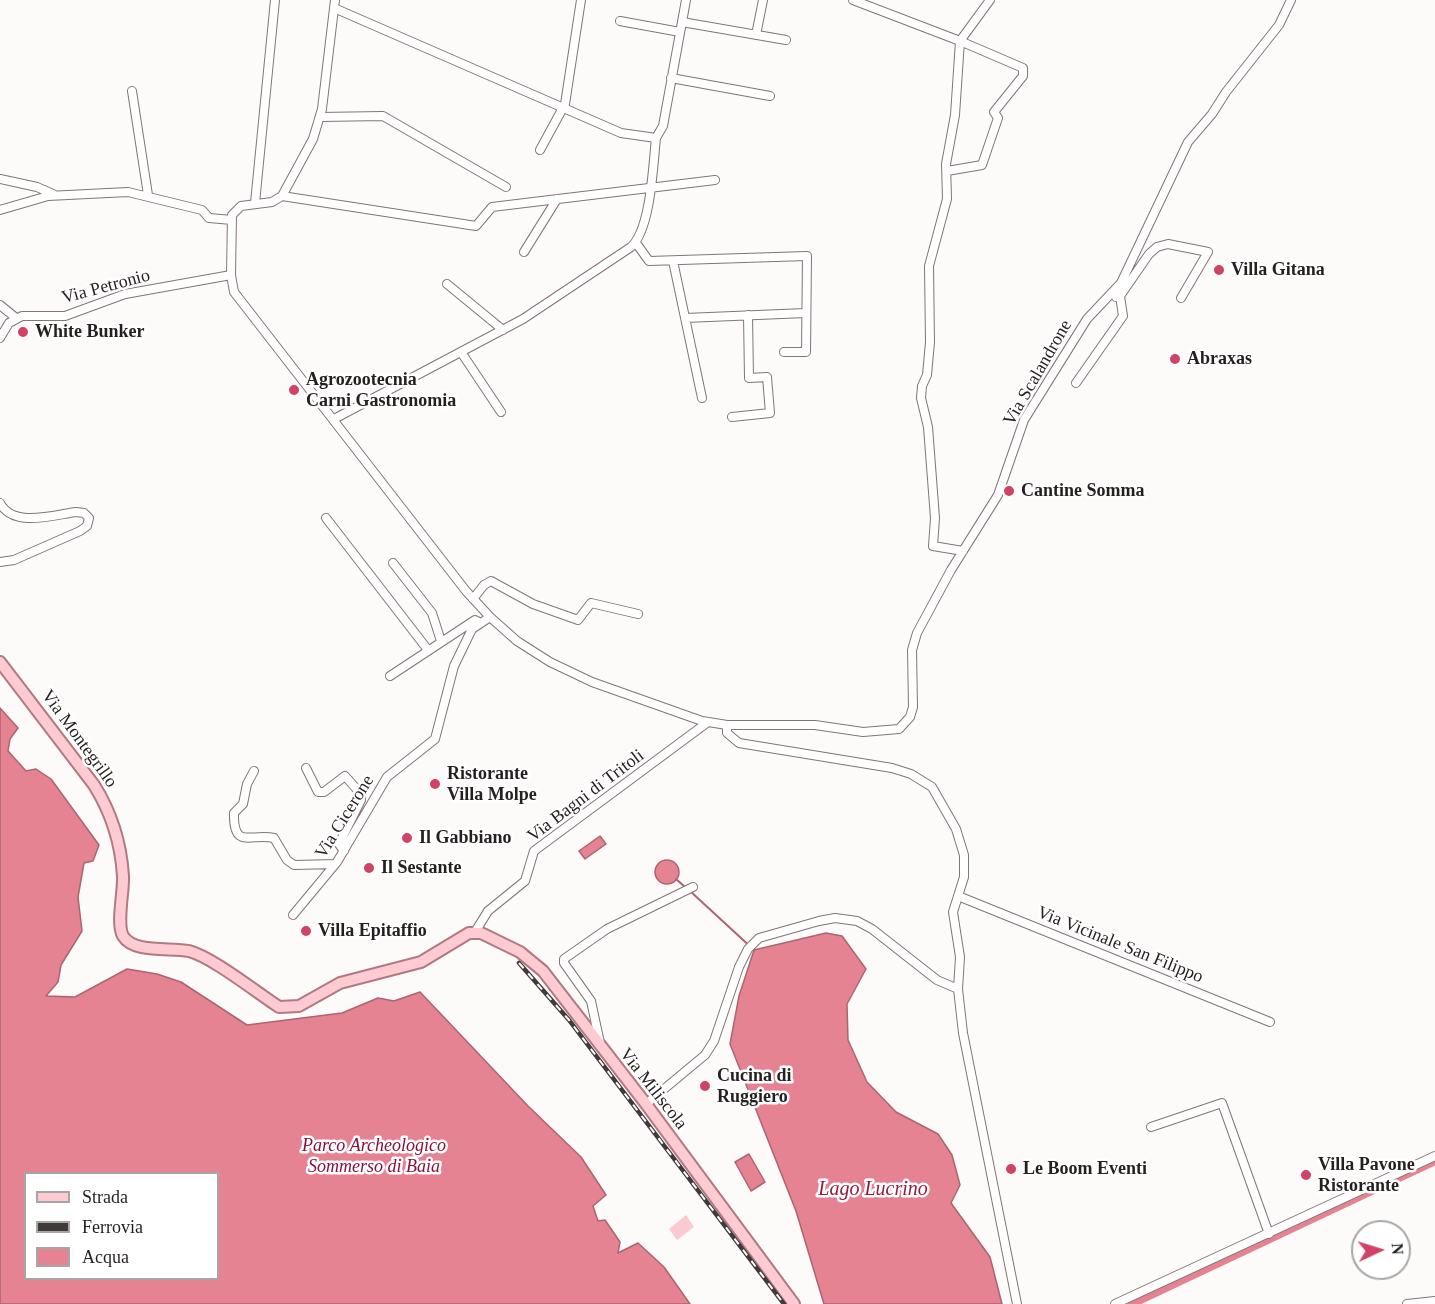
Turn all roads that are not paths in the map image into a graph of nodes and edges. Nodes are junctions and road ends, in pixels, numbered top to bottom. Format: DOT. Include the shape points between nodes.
graph roads {
  1 [pos="275,0"];
  2 [pos="581,0"];
  3 [pos="686,0"];
  4 [pos="763,0"];
  5 [pos="853,0"];
  6 [pos="990,0"];
  7 [pos="1291,0"];
  8 [pos="334,4"];
  9 [pos="620,21"];
  10 [pos="682,22"];
  11 [pos="680,32"];
  12 [pos="756,35"];
  13 [pos="786,40"];
  14 [pos="960,41"];
  15 [pos="671,78"];
  16 [pos="132,91"];
  17 [pos="770,96"];
  18 [pos="561,107"];
  19 [pos="320,117"];
  20 [pos="656,138"];
  21 [pos="540,150"];
  22 [pos="947,171"];
  23 [pos="0,179"];
  24 [pos="716,180"];
  25 [pos="650,186"];
  26 [pos="506,187"];
  27 [pos="57,195"];
  28 [pos="148,195"];
  29 [pos="282,196"];
  30 [pos="557,200"];
  31 [pos="255,203"];
  32 [pos="0,210"];
  33 [pos="232,220"];
  34 [pos="636,243"];
  35 [pos="524,252"];
  36 [pos="673,261"];
  37 [pos="231,275"];
  38 [pos="447,284"];
  39 [pos="1120,296"];
  40 [pos="1181,298"];
  41 [pos="1106,302"];
  42 [pos="0,305"];
  43 [pos="806,313"];
  44 [pos="748,315"];
  45 [pos="16,318"];
  46 [pos="685,318"];
  47 [pos="503,330"];
  48 [pos="0,338"];
  49 [pos="461,351"];
  50 [pos="784,352"];
  51 [pos="1076,383"];
  52 [pos="702,398"];
  53 [pos="501,411"];
  54 [pos="732,417"];
  55 [pos="334,419"];
  56 [pos="0,503"];
  57 [pos="326,518"];
  58 [pos="963,551"];
  59 [pos="0,562"];
  60 [pos="393,563"];
  61 [pos="473,599"];
  62 [pos="638,614"];
  63 [pos="489,617"];
  64 [pos="481,623"];
  65 [pos="441,641"];
  66 [pos="428,650"];
  67 [pos="0,662"];
  68 [pos="390,676"];
  69 [pos="708,722"];
  70 [pos="727,725"];
  71 [pos="306,768"];
  72 [pos="254,771"];
  73 [pos="344,850"];
  74 [pos="335,864"];
  75 [pos="689,889"];
  76 [pos="958,896"];
  77 [pos="293,915"];
  78 [pos="475,932"];
  79 [pos="958,990"];
  80 [pos="595,1019"];
  81 [pos="1270,1022"];
  82 [pos="582,1023"];
  83 [pos="602,1049"];
  84 [pos="646,1104"];
  85 [pos="1151,1127"];
  86 [pos="1435,1156"];
  87 [pos="1269,1234"];
  88 [pos="1435,1301"];
  89 [pos="794,1304"];
  90 [pos="1017,1304"];
  91 [pos="1115,1304"];
  92 [pos="1407,1304"];
  1 -- 31 [label="street"];
  2 -- 18 [label="street" via="565,104"];
  3 -- 10 [label="street"];
  4 -- 12 [label="street"];
  5 -- 14 [label="street"];
  6 -- 14 [label="street"];
  7 -- 41 [label="street, Via Scalandrone" via="1279,25 1188,142 1121,283"];
  8 -- 18 [label="street"];
  8 -- 19 [label="street"];
  9 -- 11 [label="street"];
  10 -- 11 [label="street"];
  10 -- 12 [label="street"];
  11 -- 15 [label="street"];
  12 -- 13 [label="street"];
  14 -- 22 [label="street"];
  14 -- 22 [label="street" via="1023,68 1023,76 994,112 998,118 982,165"];
  15 -- 17 [label="street"];
  15 -- 20 [label="street" via="663,126"];
  16 -- 28 [label="street"];
  18 -- 20 [label="street" via="621,133"];
  18 -- 21 [label="street"];
  19 -- 26 [label="street" via="383,116"];
  19 -- 29 [label="street" via="313,139"];
  20 -- 25 [label="street"];
  22 -- 58 [label="street" via="947,199 929,266 930,342 921,398 930,440 933,546"];
  23 -- 27 [label="street"];
  24 -- 25 [label="street"];
  25 -- 30 [label="street"];
  25 -- 34 [label="street"];
  27 -- 28 [label="street"];
  27 -- 32 [label="street"];
  28 -- 33 [label="street" via="202,210 209,218"];
  29 -- 30 [label="street" via="476,226 492,207"];
  29 -- 31 [label="street" via="272,202"];
  30 -- 35 [label="street"];
  31 -- 33 [label="street" via="236,210"];
  33 -- 37 [label="street"];
  34 -- 36 [label="street" via="649,261"];
  34 -- 47 [label="street"];
  36 -- 43 [label="street" via="807,256"];
  36 -- 46 [label="street"];
  37 -- 45 [label="street, Via Petronio" via="125,294 65,316"];
  37 -- 55 [label="street" via="234,292"];
  38 -- 47 [label="street"];
  39 -- 40 [label="street" via="1149,254 1168,244 1208,252"];
  39 -- 41 [label="street"];
  39 -- 51 [label="street" via="1123,316"];
  41 -- 58 [label="street, Via Scalandrone" via="1087,319 1024,420 998,495"];
  42 -- 45 [label="street"];
  43 -- 44 [label="street"];
  43 -- 50 [label="street" via="806,352"];
  44 -- 46 [label="street"];
  44 -- 54 [label="street" via="749,378 767,377 770,413"];
  45 -- 48 [label="street"];
  46 -- 52 [label="street"];
  47 -- 49 [label="street"];
  49 -- 53 [label="street"];
  49 -- 55 [label="street"];
  55 -- 61 [label="street"];
  56 -- 59 [label="street" via="10,515 19,518 76,512 89,518 80,531 14,560"];
  57 -- 66 [label="street"];
  58 -- 70 [label="street, Via Scalandrone" via="917,633 912,650 913,707 905,724 898,729 863,732 815,725"];
  60 -- 65 [label="street" via="432,613"];
  61 -- 62 [label="street" via="491,582 533,604 578,620 591,603"];
  61 -- 63 [label="street"];
  63 -- 64 [label="street, Via Cicerone"];
  63 -- 69 [label="street" via="550,662 592,682"];
  64 -- 65 [label="street" via="475,620"];
  64 -- 73 [label="street, Via Cicerone" via="472,629 454,666 435,739 387,777"];
  65 -- 66 [label="street"];
  66 -- 68 [label="street"];
  67 -- 78 [label="main road, Via Montegrillo" via="106,806 116,833 123,875 121,929 129,942 189,951 279,1007 289,1007 308,1002 340,983 421,962"];
  69 -- 70 [label="street"];
  69 -- 78 [label="street, Via Bagni di Tritoli" via="534,851 525,881 488,911"];
  70 -- 76 [label="street" via="727,733 739,743 870,763 922,779 940,798 961,841 966,866"];
  71 -- 73 [label="street" via="318,792 324,792 345,776 361,794 339,844"];
  72 -- 74 [label="street" via="247,784 246,798 234,813 239,836 274,838 287,860 300,866"];
  73 -- 74 [label="street, Via Cicerone"];
  74 -- 77 [label="street, Via Cicerone"];
  75 -- 80 [label="street" via="607,929 564,959 586,991"];
  76 -- 79 [label="street" via="953,912 960,957"];
  76 -- 81 [label="street, Via Vicinale San Filippo"];
  78 -- 82 [label="main road, Via Miliscola" via="532,961"];
  79 -- 84 [label="street" via="937,980 857,921 819,921 753,942 705,1055"];
  79 -- 90 [label="street" via="963,1033"];
  80 -- 82 [label="street"];
  80 -- 83 [label="street"];
  82 -- 83 [label="main road, Via Miliscola"];
  83 -- 84 [label="main road, Via Miliscola"];
  84 -- 89 [label="main road, Via Miliscola"];
  85 -- 87 [label="street" via="1222,1103"];
  86 -- 87 [label="street"];
  87 -- 91 [label="street"];
  88 -- 92 [label="street"];
}
